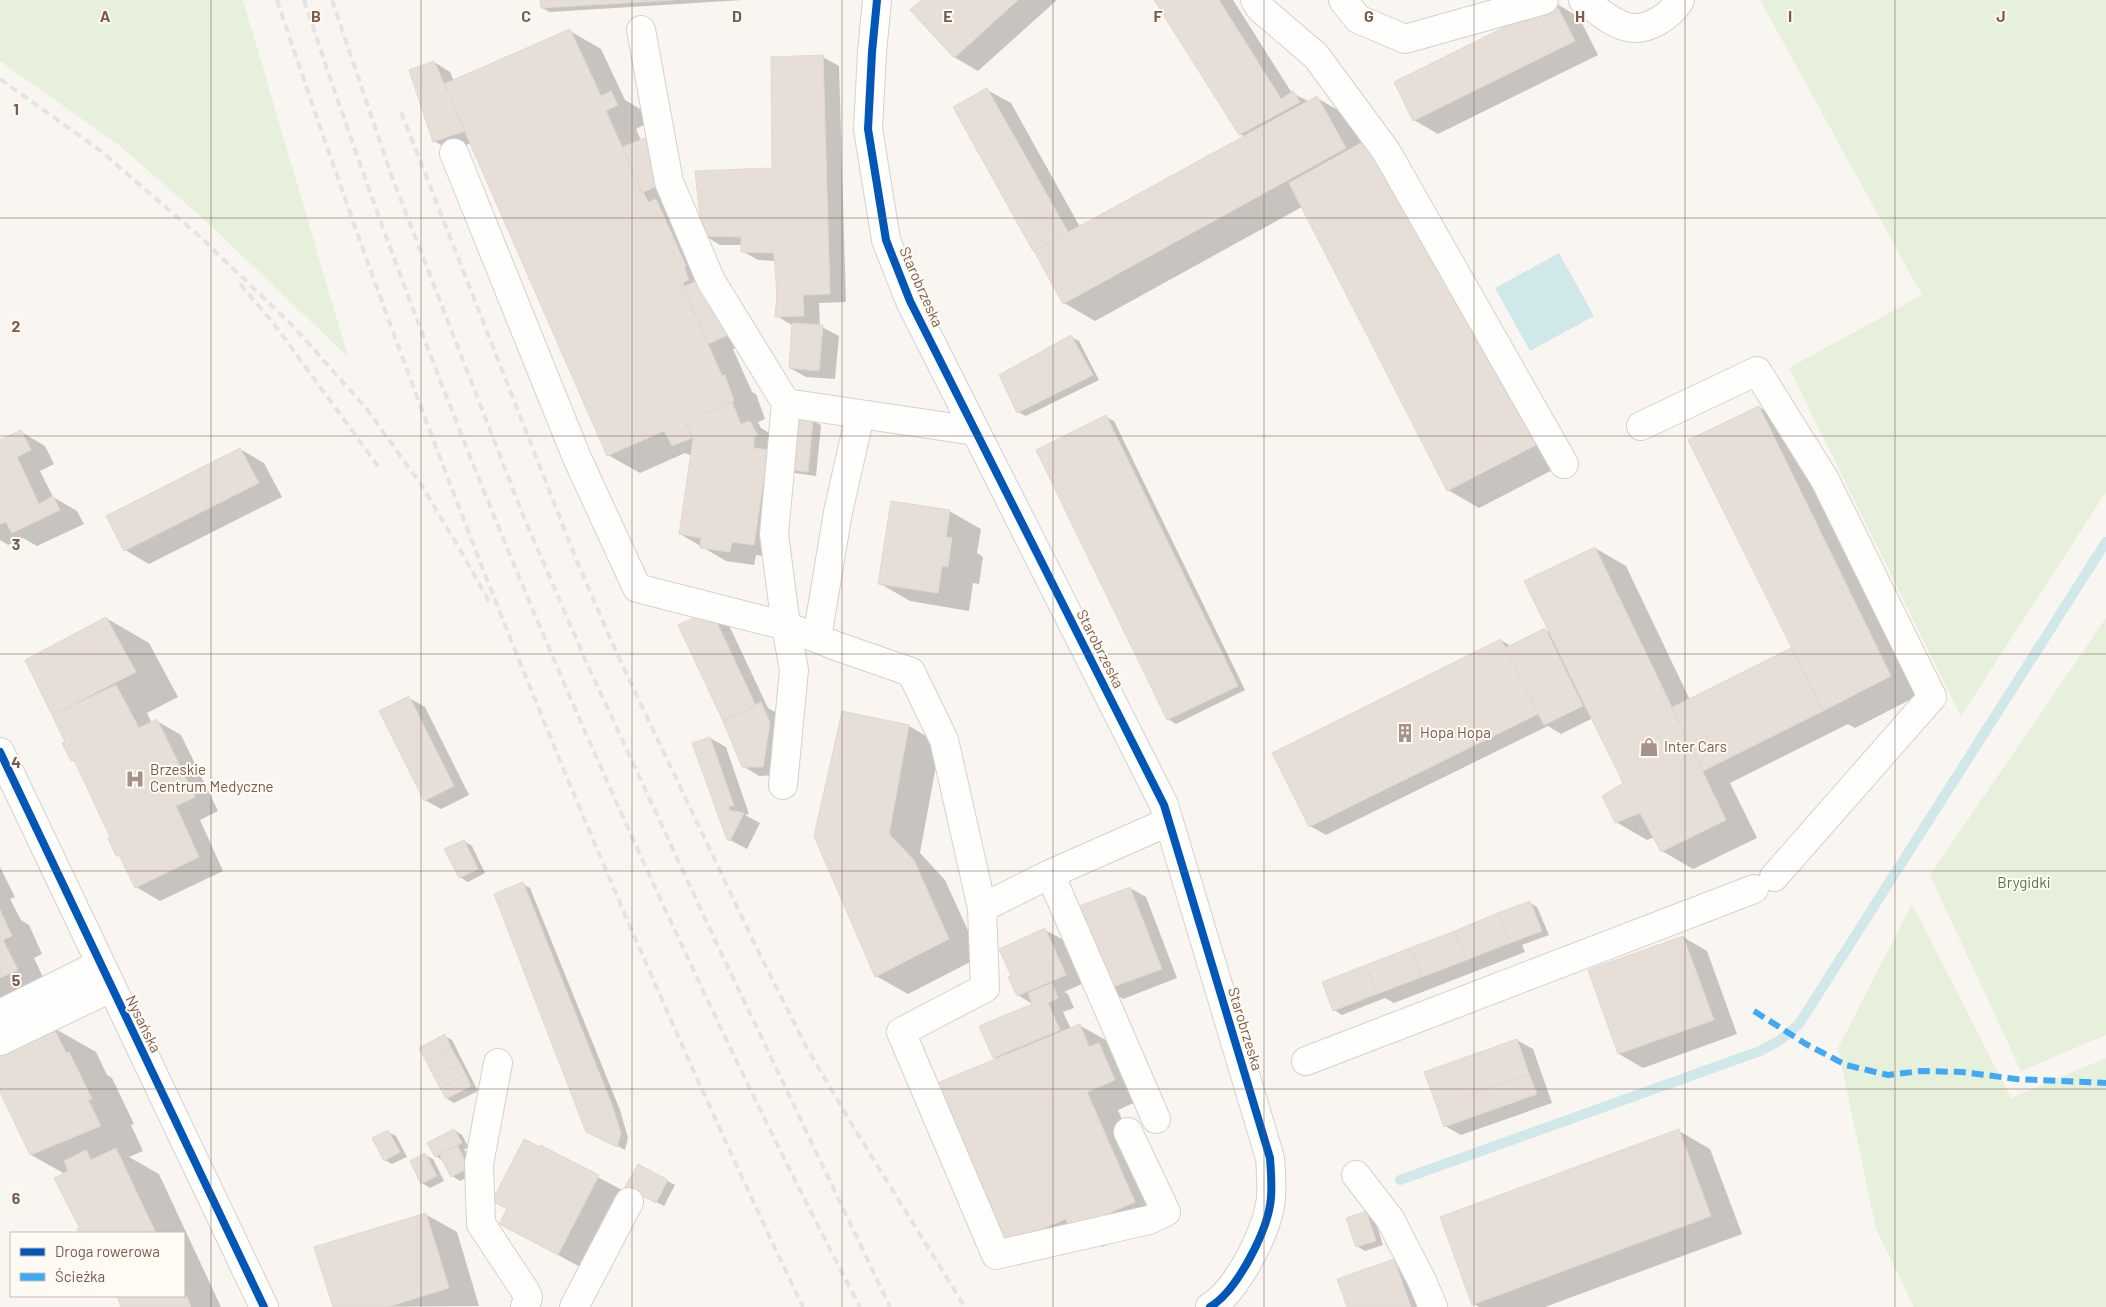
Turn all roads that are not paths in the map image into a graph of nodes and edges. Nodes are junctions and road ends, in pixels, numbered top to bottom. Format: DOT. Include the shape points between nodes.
graph roads {
  1 [pos="877,0"];
  2 [pos="1255,0"];
  3 [pos="1343,0"];
  4 [pos="1544,0"];
  5 [pos="1583,0"];
  6 [pos="1680,0"];
  7 [pos="641,30"];
  8 [pos="454,153"];
  9 [pos="786,404"];
  10 [pos="860,415"];
  11 [pos="1641,426"];
  12 [pos="975,431"];
  13 [pos="1564,464"];
  14 [pos="786,626"];
  15 [pos="817,638"];
  16 [pos="0,752"];
  17 [pos="783,785"];
  18 [pos="1168,822"];
  19 [pos="1050,874"];
  20 [pos="982,908"];
  21 [pos="106,976"];
  22 [pos="0,1014"];
  23 [pos="0,1041"];
  24 [pos="1306,1061"];
  25 [pos="498,1063"];
  26 [pos="1156,1119"];
  27 [pos="1128,1132"];
  28 [pos="1356,1175"];
  29 [pos="629,1202"];
  30 [pos="264,1307"];
  31 [pos="525,1307"];
  32 [pos="574,1307"];
  33 [pos="1210,1307"];
  34 [pos="1433,1307"];
  1 -- 12 [label="street, Starobrzeska" via="868,130 886,240 910,301"];
  2 -- 13 [label="street" via="1260,8 1316,56 1386,151"];
  3 -- 4 [label="street" via="1358,19 1405,39"];
  5 -- 6 [label="street" via="1628,27 1647,25 1665,18"];
  7 -- 9 [label="street" via="669,182 711,281"];
  8 -- 14 [label="street" via="576,458 637,588"];
  9 -- 10 [label="street"];
  9 -- 14 [label="street" via="774,534"];
  10 -- 12 [label="street"];
  10 -- 15 [label="street" via="838,512"];
  11 -- 24 [label="street" via="1757,371 1825,480 1932,697 1764,883"];
  12 -- 18 [label="street, Starobrzeska" via="1164,805"];
  14 -- 15 [label="street"];
  14 -- 17 [label="street" via="794,670"];
  15 -- 20 [label="street" via="911,672 944,740"];
  16 -- 21 [label="street, Nysańska"];
  18 -- 19 [label="street"];
  18 -- 33 [label="street, Starobrzeska" via="1270,1158 1271,1199 1261,1236 1242,1272"];
  19 -- 20 [label="street"];
  19 -- 26 [label="street"];
  20 -- 27 [label="street" via="985,988 900,1032 996,1255 1149,1220 1166,1212"];
  21 -- 22 [label="street"];
  21 -- 23 [label="street"];
  21 -- 30 [label="street, Nysańska"];
  25 -- 31 [label="street" via="479,1164 481,1224 524,1288 528,1297"];
  28 -- 34 [label="street" via="1390,1219"];
  29 -- 32 [label="street"];
}
